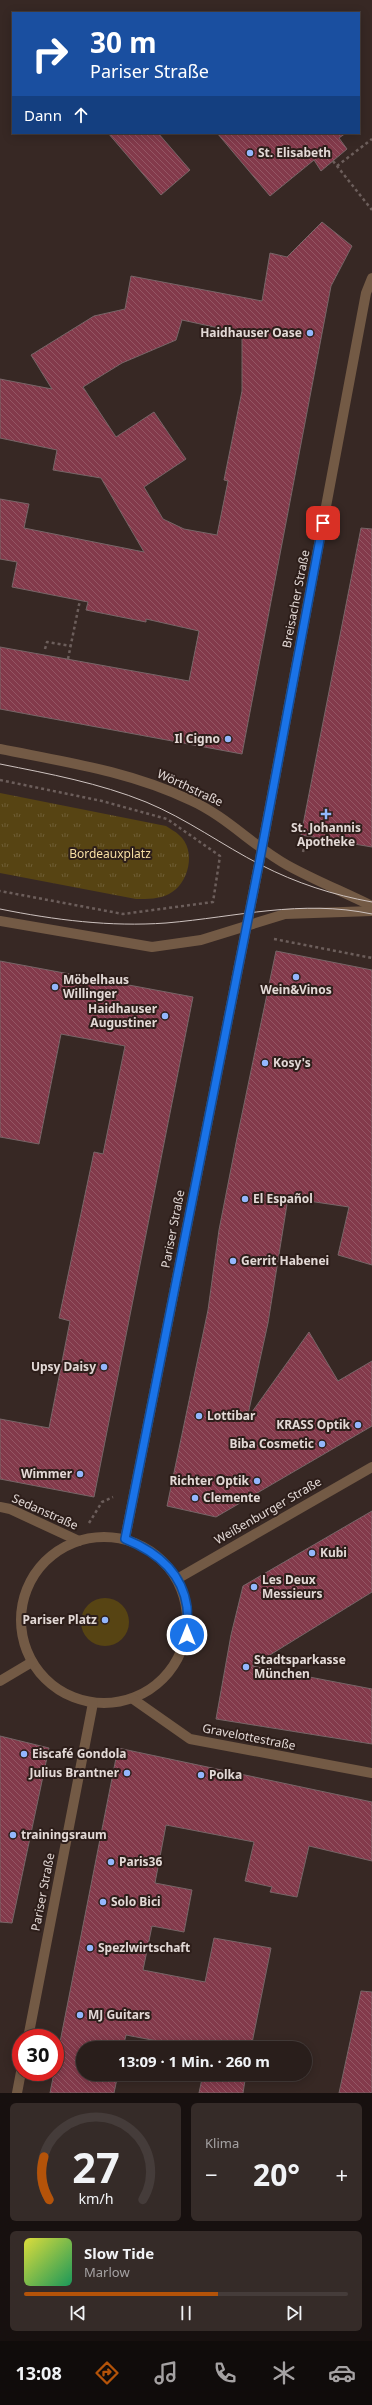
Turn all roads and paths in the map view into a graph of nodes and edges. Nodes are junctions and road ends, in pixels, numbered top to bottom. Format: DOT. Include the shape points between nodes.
graph roads {
  1 [pos="372,139"];
  2 [pos="333,161"];
  3 [pos="337,166"];
  4 [pos="372,210"];
  5 [pos="372,278"];
  6 [pos="80,600"];
  7 [pos="71,646"];
  8 [pos="45,648"];
  9 [pos="68,659"];
  10 [pos="0,749"];
  11 [pos="0,780"];
  12 [pos="262,849"];
  13 [pos="0,891"];
  14 [pos="372,906"];
  15 [pos="372,911"];
  16 [pos="0,921"];
  17 [pos="247,925"];
  18 [pos="372,958"];
  19 [pos="372,1467"];
  20 [pos="0,1507"];
  21 [pos="125,1539"];
  22 [pos="79,1541"];
  23 [pos="177,1579"];
  24 [pos="32,1662"];
  25 [pos="0,1681"];
  26 [pos="133,1699"];
  27 [pos="93,1703"];
  28 [pos="372,1773"];
  29 [pos="30,2029"];
  30 [pos="19,2081"];
  31 [pos="17,2093"];
  1 -- 3 [label="path"];
  2 -- 3 [label="path"];
  3 -- 4 [label="path"];
  5 -- 12 [label="street, Breisacher Straße" via="366,293"];
  6 -- 7 [label="path"];
  7 -- 8 [label="path" via="47,642"];
  7 -- 9 [label="path"];
  10 -- 12 [label="street, Wörthstraße" via="124,774 159,786 215,812"];
  11 -- 13 [label="path" via="102,801 167,819 220,856 213,902 186,907 123,914"];
  12 -- 14 [label="street, Wörthstraße" via="288,866"];
  12 -- 17 [label="street, Breisacher Straße"];
  15 -- 17 [label="street" via="285,914"];
  16 -- 17 [label="street" via="152,947 201,940"];
  17 -- 18 [label="path" via="276,940"];
  17 -- 21 [label="street, Pariser Straße"];
  19 -- 23 [label="street, Weißenburger Straße"];
  20 -- 22 [label="street, Sedanstraße" via="10,1509"];
  21 -- 22 [label="street" via="102,1537"];
  21 -- 23 [label="street" via="146,1547 164,1561"];
  22 -- 24 [label="street" via="56,1552 39,1569 26,1591 21,1614 23,1639"];
  23 -- 26 [label="street" via="187,1606 187,1635 177,1662 158,1684"];
  24 -- 25 [label="street"];
  24 -- 27 [label="street" via="48,1682 69,1696"];
  26 -- 27 [label="street" via="113,1704"];
  26 -- 28 [label="street, Gravelottestraße" via="190,1739"];
  27 -- 29 [label="street, Pariser Straße"];
  30 -- 31 [label="street"];
}
